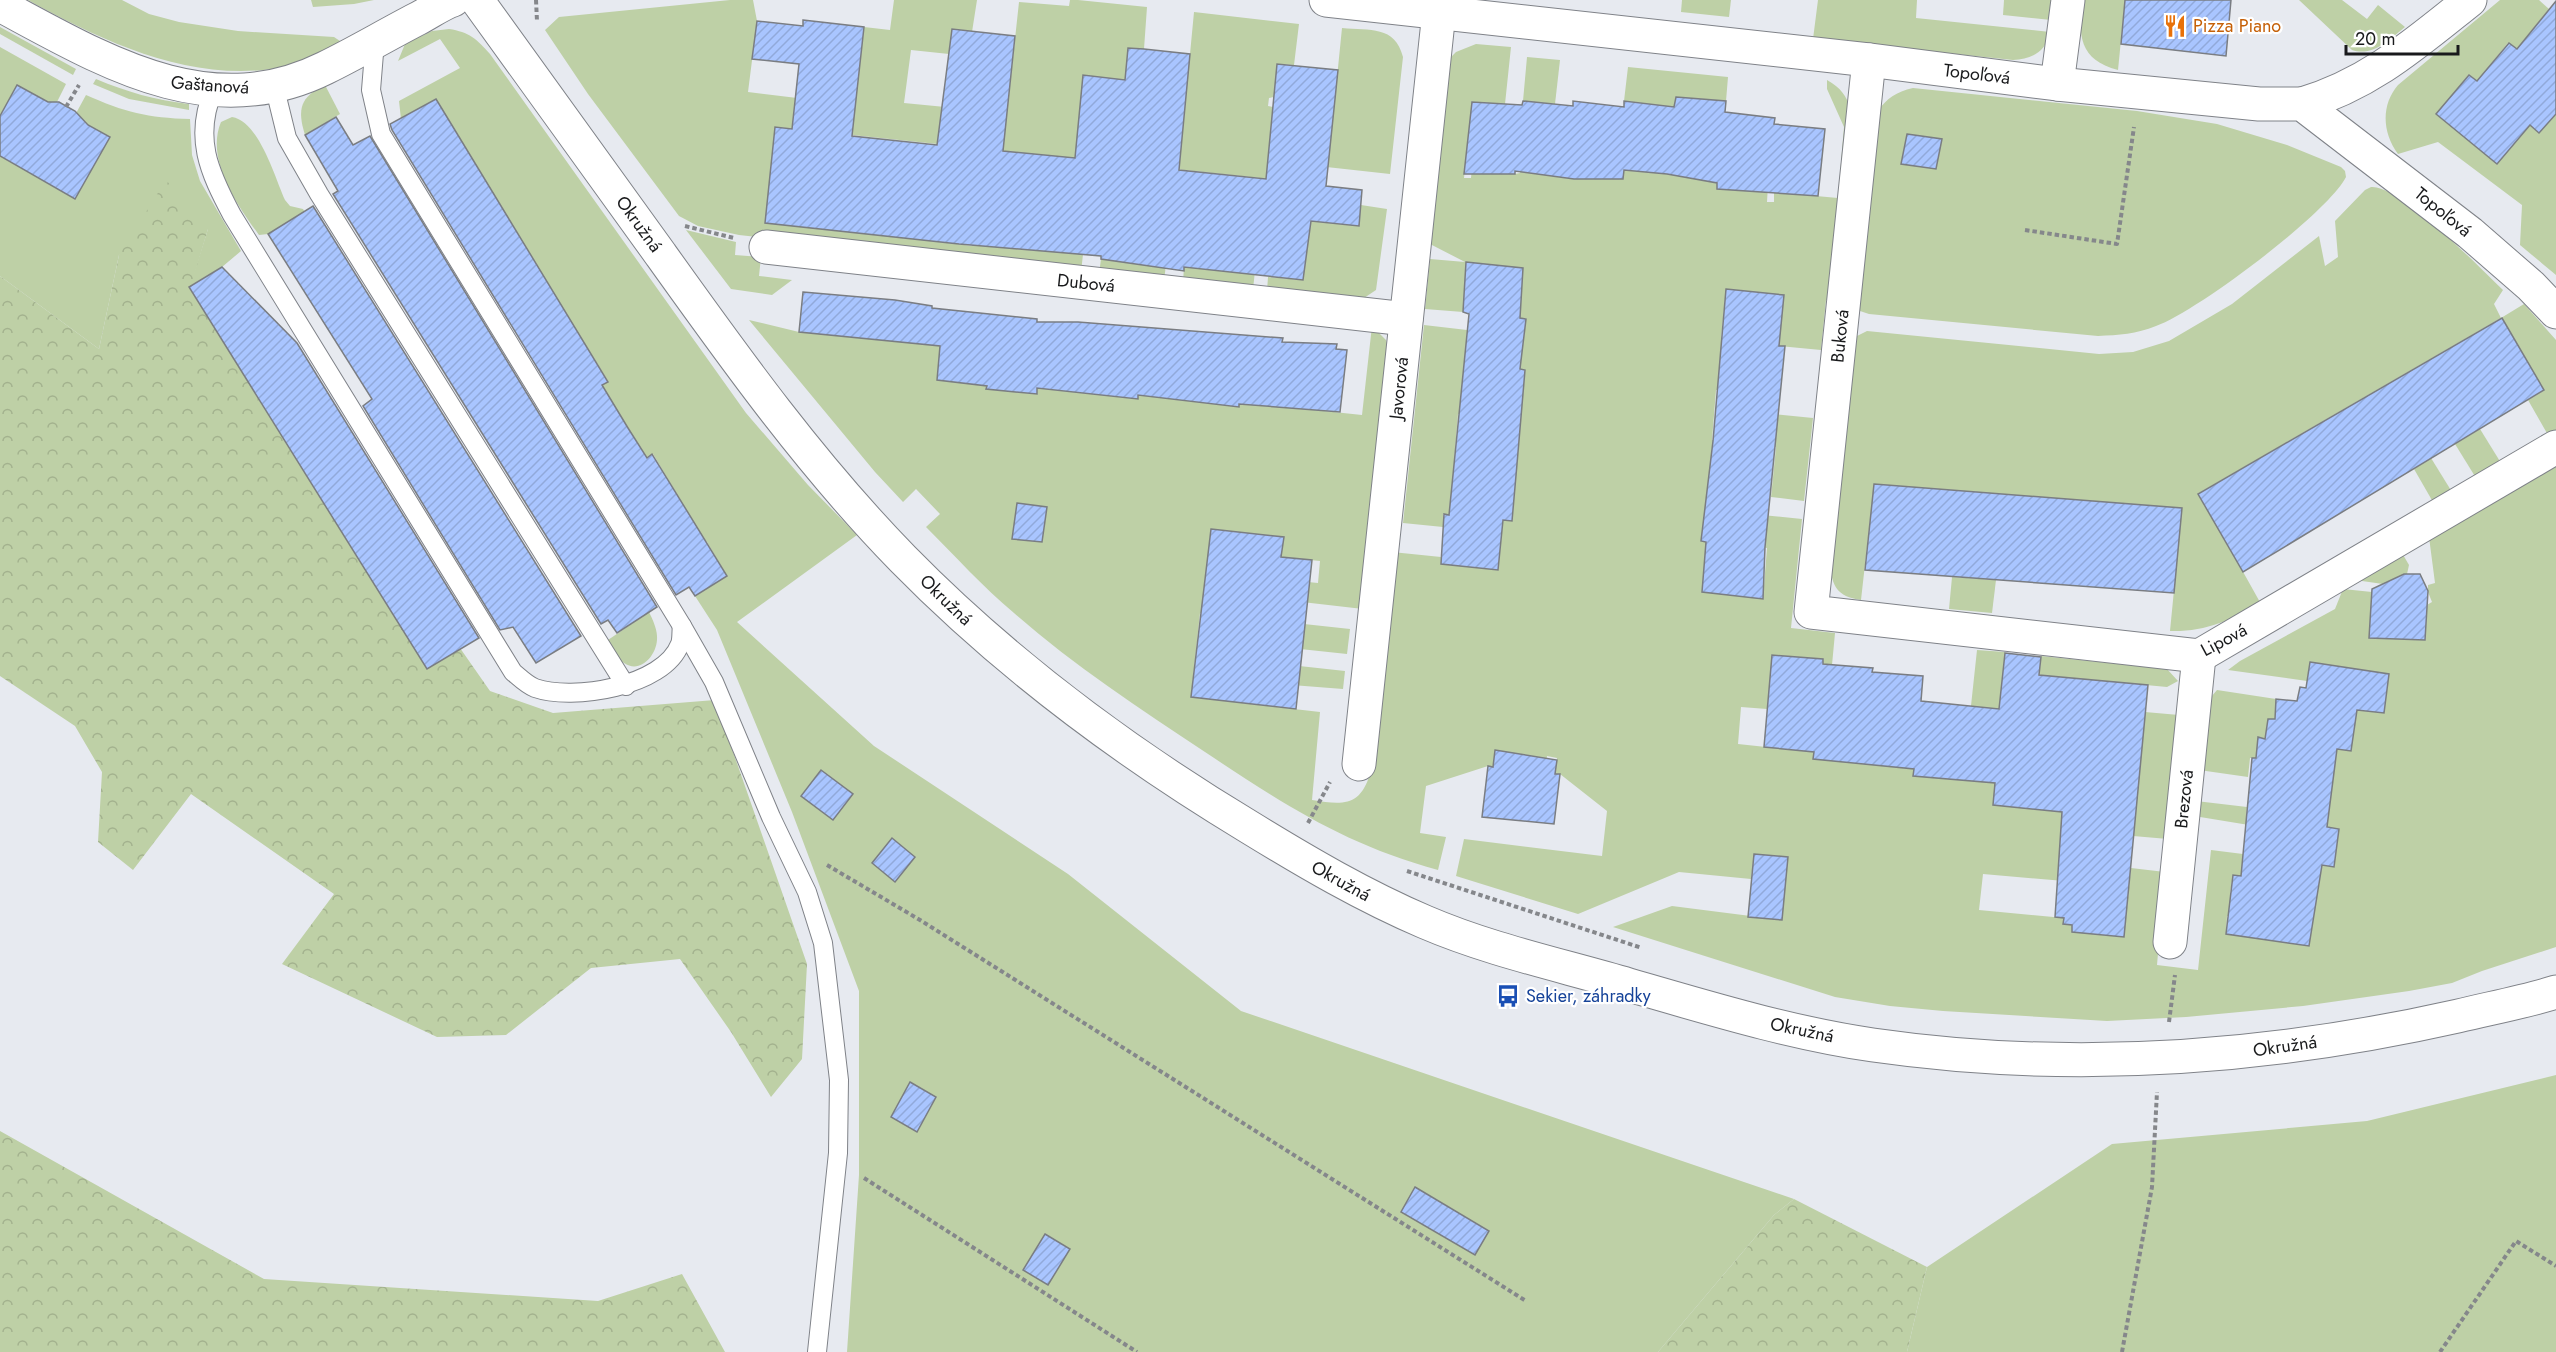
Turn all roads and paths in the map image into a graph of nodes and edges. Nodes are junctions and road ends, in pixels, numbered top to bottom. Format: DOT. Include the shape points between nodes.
graph roads {
  1 [pos="453,0"];
  2 [pos="477,0"];
  3 [pos="1326,0"];
  4 [pos="2068,0"];
  5 [pos="2470,0"];
  6 [pos="0,5"];
  7 [pos="1439,12"];
  8 [pos="375,41"];
  9 [pos="1869,60"];
  10 [pos="2058,84"];
  11 [pos="79,85"];
  12 [pos="274,85"];
  13 [pos="214,88"];
  14 [pos="2302,104"];
  15 [pos="66,107"];
  16 [pos="2135,122"];
  17 [pos="680,225"];
  18 [pos="2025,230"];
  19 [pos="766,247"];
  20 [pos="2556,312"];
  21 [pos="1406,319"];
  22 [pos="2556,447"];
  23 [pos="1811,612"];
  24 [pos="682,626"];
  25 [pos="2199,656"];
  26 [pos="626,686"];
  27 [pos="1359,764"];
  28 [pos="1324,794"];
  29 [pos="1310,819"];
  30 [pos="783,844"];
  31 [pos="1399,869"];
  32 [pos="1642,948"];
  33 [pos="2173,955"];
  34 [pos="2556,992"];
  35 [pos="2170,1017"];
  36 [pos="2159,1058"];
  37 [pos="838,1153"];
  38 [pos="2556,1266"];
  39 [pos="1526,1301"];
  40 [pos="817,1352"];
  41 [pos="1137,1352"];
  42 [pos="2122,1352"];
  43 [pos="2440,1352"];
  1 -- 8 [label="street, Gaštanová"];
  2 -- 36 [label="street, Okružná" via="783,422 879,532 975,628 1062,701 1215,807 1372,898 1431,925 1798,1031 1952,1054"];
  3 -- 7 [label="street, Topoľová"];
  4 -- 10 [label="street"];
  5 -- 14 [label="street" via="2361,81"];
  6 -- 13 [label="street, Gaštanová" via="124,69 155,80"];
  7 -- 9 [label="street, Topoľová"];
  7 -- 21 [label="street, Javorová"];
  8 -- 12 [label="street, Gaštanová" via="324,69"];
  8 -- 24 [label="lane" via="371,90 381,134"];
  9 -- 10 [label="street, Topoľová"];
  9 -- 23 [label="street, Buková"];
  10 -- 14 [label="street, Topoľová" via="2259,104"];
  11 -- 15 [label="path"];
  12 -- 13 [label="street, Gaštanová" via="241,90"];
  12 -- 26 [label="lane" via="287,138 319,194"];
  13 -- 26 [label="lane" via="207,105 204,141 216,185 513,672 532,687 556,694"];
  14 -- 20 [label="street, Topoľová" via="2470,233"];
  16 -- 18 [label="path" via="2117,244"];
  17 -- 19 [label="path"];
  19 -- 21 [label="street, Dubová"];
  21 -- 27 [label="street, Javorová"];
  22 -- 25 [label="street, Lipová"];
  23 -- 25 [label="street, Lipová"];
  24 -- 26 [label="lane" via="680,644 671,659"];
  24 -- 30 [label="lane" via="714,682"];
  25 -- 33 [label="street, Brezová"];
  28 -- 29 [label="path"];
  30 -- 37 [label="lane" via="807,892 823,943 839,1080"];
  30 -- 39 [label="path" via="835,869 920,920"];
  31 -- 32 [label="path"];
  33 -- 35 [label="path"];
  34 -- 36 [label="street, Okružná" via="2400,1029 2278,1049"];
  36 -- 42 [label="path" via="2152,1188"];
  37 -- 40 [label="lane"];
  37 -- 41 [label="path" via="867,1181"];
  38 -- 43 [label="path" via="2516,1241"];
}
